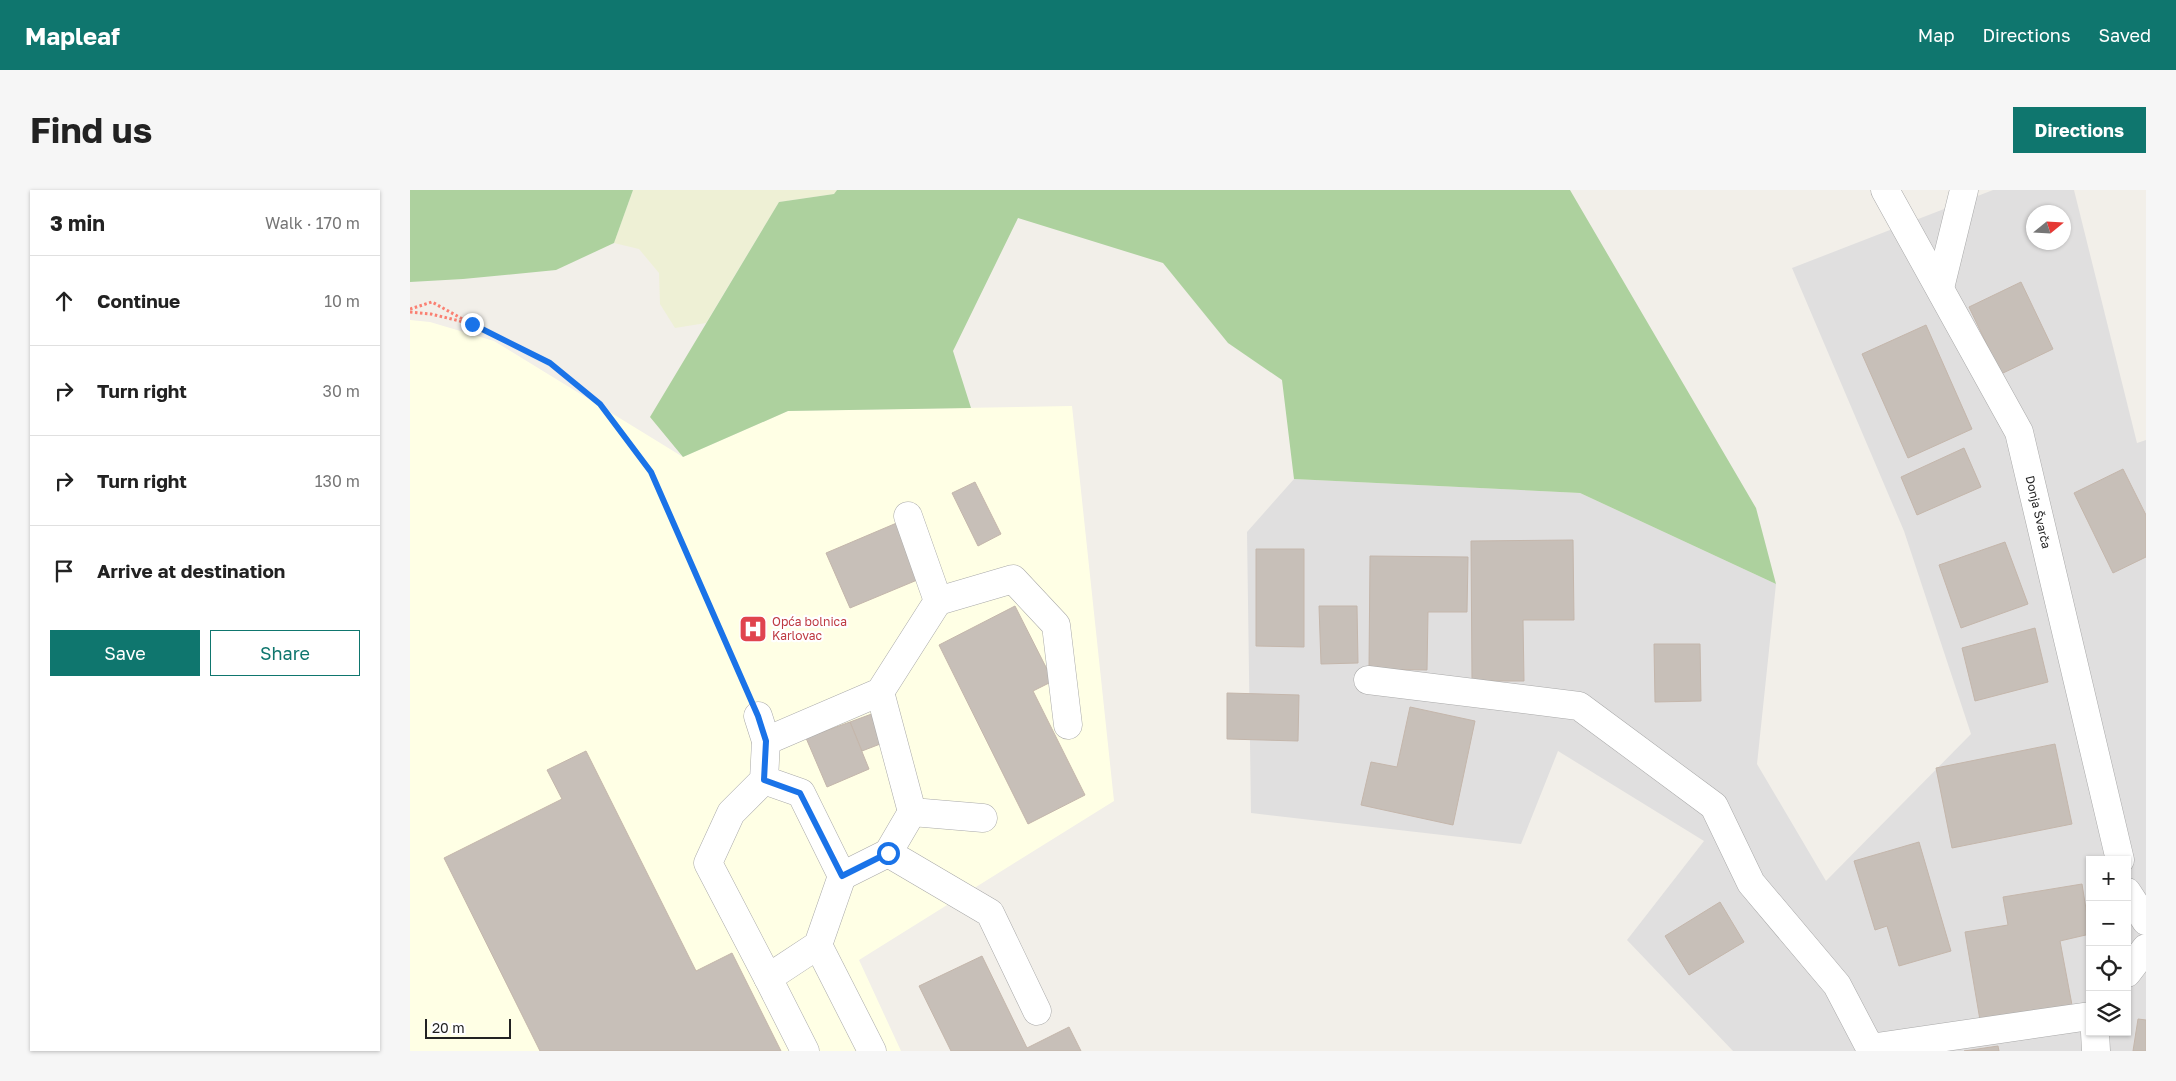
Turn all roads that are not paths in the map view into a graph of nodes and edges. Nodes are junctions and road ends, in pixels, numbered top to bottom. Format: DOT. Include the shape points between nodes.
graph roads {
  1 [pos="1886,190"];
  2 [pos="1964,190"];
  3 [pos="1940,288"];
  4 [pos="908,516"];
  5 [pos="938,601"];
  6 [pos="1368,680"];
  7 [pos="880,692"];
  8 [pos="1068,725"];
  9 [pos="764,780"];
  10 [pos="912,812"];
  11 [pos="983,818"];
  12 [pos="888,853"];
  13 [pos="2119,856"];
  14 [pos="842,876"];
  15 [pos="2131,898"];
  16 [pos="2146,921"];
  17 [pos="818,945"];
  18 [pos="2146,948"];
  19 [pos="2131,968"];
  20 [pos="768,978"];
  21 [pos="1037,1011"];
  22 [pos="2086,1017"];
  23 [pos="2095,1036"];
  24 [pos="805,1051"];
  25 [pos="872,1051"];
  26 [pos="2096,1051"];
  1 -- 3 [label="street, Donja Švarča"];
  2 -- 3 [label="street"];
  3 -- 13 [label="street, Donja Švarča" via="2019,432"];
  4 -- 5 [label="street"];
  5 -- 7 [label="street"];
  5 -- 8 [label="street" via="1013,579 1056,625"];
  6 -- 22 [label="street" via="1579,706 1714,806 1750,883 1837,984 1870,1048"];
  7 -- 9 [label="street" via="762,728"];
  7 -- 10 [label="street"];
  9 -- 14 [label="street" via="800,793"];
  9 -- 20 [label="street" via="731,813 708,863"];
  10 -- 11 [label="street"];
  10 -- 12 [label="street"];
  12 -- 14 [label="street"];
  12 -- 21 [label="street" via="990,913"];
  14 -- 17 [label="street"];
  15 -- 16 [label="street"];
  17 -- 20 [label="street"];
  17 -- 25 [label="street"];
  18 -- 19 [label="street"];
  20 -- 24 [label="street"];
  23 -- 26 [label="street"];
}
